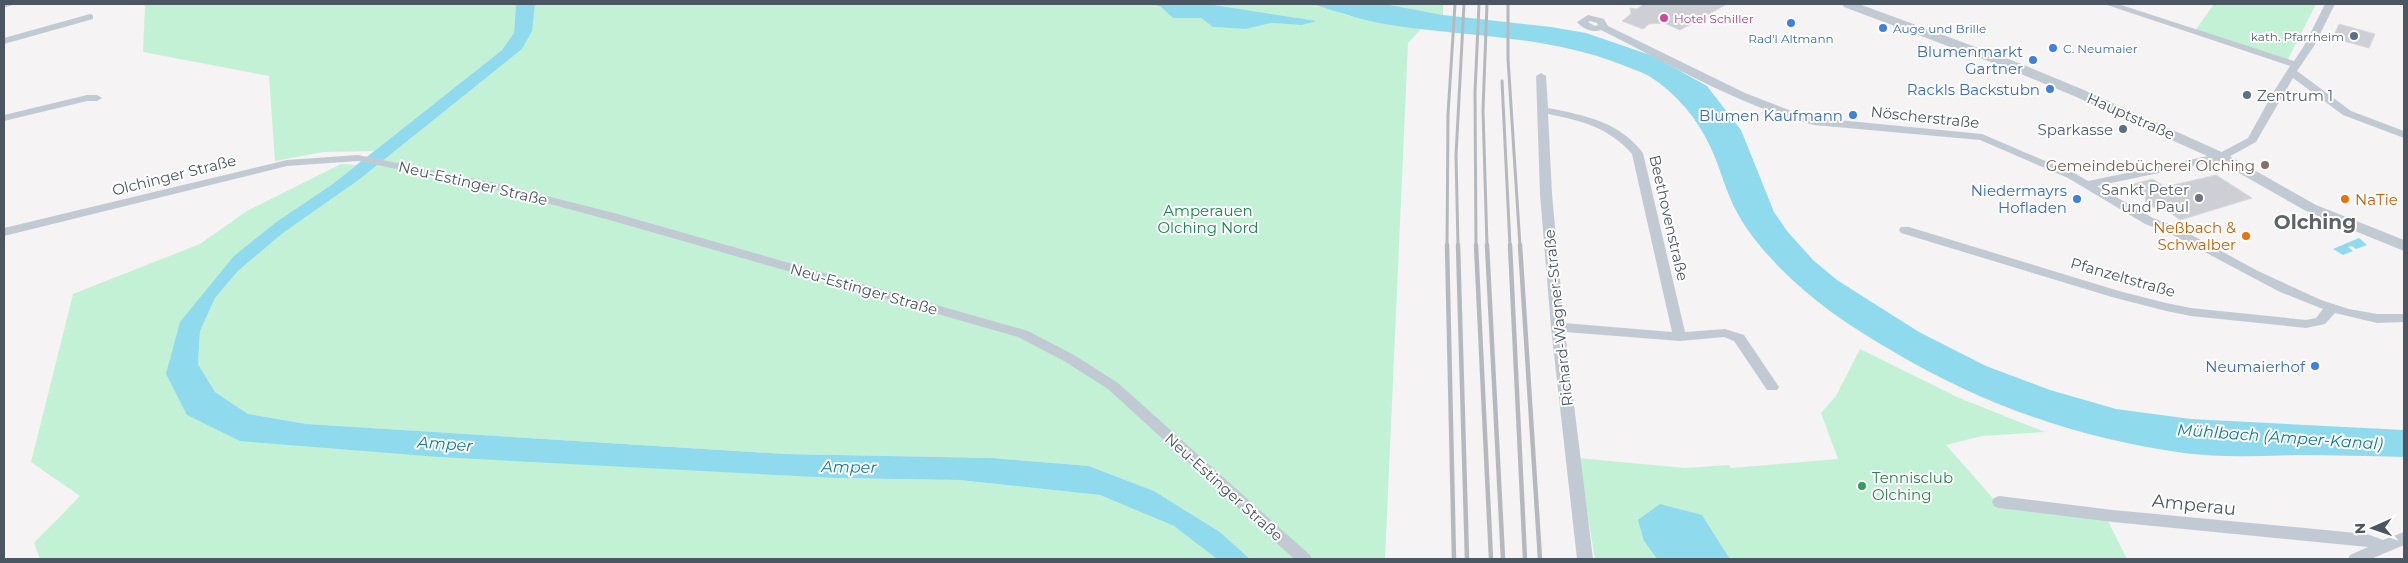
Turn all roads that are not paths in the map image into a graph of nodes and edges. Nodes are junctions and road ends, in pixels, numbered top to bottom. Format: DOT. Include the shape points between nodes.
graph roads {
  1 [pos="10,4"];
  2 [pos="1848,4"];
  3 [pos="2109,4"];
  4 [pos="2330,4"];
  5 [pos="4,6"];
  6 [pos="90,17"];
  7 [pos="1602,27"];
  8 [pos="4,42"];
  9 [pos="2294,68"];
  10 [pos="1541,76"];
  11 [pos="97,98"];
  12 [pos="1544,110"];
  13 [pos="4,118"];
  14 [pos="2404,135"];
  15 [pos="2221,157"];
  16 [pos="354,158"];
  17 [pos="2089,184"];
  18 [pos="1905,230"];
  19 [pos="4,232"];
  20 [pos="2404,246"];
  21 [pos="2332,308"];
  22 [pos="2404,318"];
  23 [pos="1558,327"];
  24 [pos="1680,337"];
  25 [pos="1772,387"];
  26 [pos="1999,502"];
  27 [pos="2404,538"];
  28 [pos="2385,548"];
  29 [pos="1304,559"];
  30 [pos="1586,559"];
  31 [pos="2356,559"];
  1 -- 5 [label="street"];
  2 -- 15 [label="street, Hauptstraße" via="2028,71"];
  3 -- 9 [label="street"];
  4 -- 9 [label="street"];
  6 -- 8 [label="street"];
  7 -- 17 [label="street, Nöscherstraße" via="1741,95 1803,119 1982,137"];
  9 -- 14 [label="street" via="2347,113"];
  9 -- 15 [label="street" via="2252,140"];
  10 -- 12 [label="street, Richard-Wagner-Straße"];
  11 -- 13 [label="street"];
  12 -- 23 [label="street, Richard-Wagner-Straße" via="1546,194"];
  12 -- 24 [label="street, Beethovenstraße" via="1593,121 1616,131 1637,153"];
  15 -- 17 [label="street"];
  15 -- 20 [label="street, Hauptstraße" via="2311,208"];
  16 -- 19 [label="street, Olchinger Straße" via="278,165"];
  16 -- 29 [label="street, Neu-Estinger Straße" via="495,186 610,216 1023,334 1113,386"];
  17 -- 21 [label="street, Nöscherstraße" via="2149,221"];
  18 -- 21 [label="street, Pfanzeltstraße" via="2116,294 2191,312 2306,324 2320,321"];
  21 -- 22 [label="street, Nöscherstraße" via="2377,320"];
  23 -- 24 [label="street"];
  23 -- 30 [label="street, Richard-Wagner-Straße"];
  24 -- 25 [label="street" via="1725,333 1739,338"];
  26 -- 28 [label="street, Amperau" via="2367,540"];
  27 -- 28 [label="street"];
  28 -- 31 [label="street"];
}
